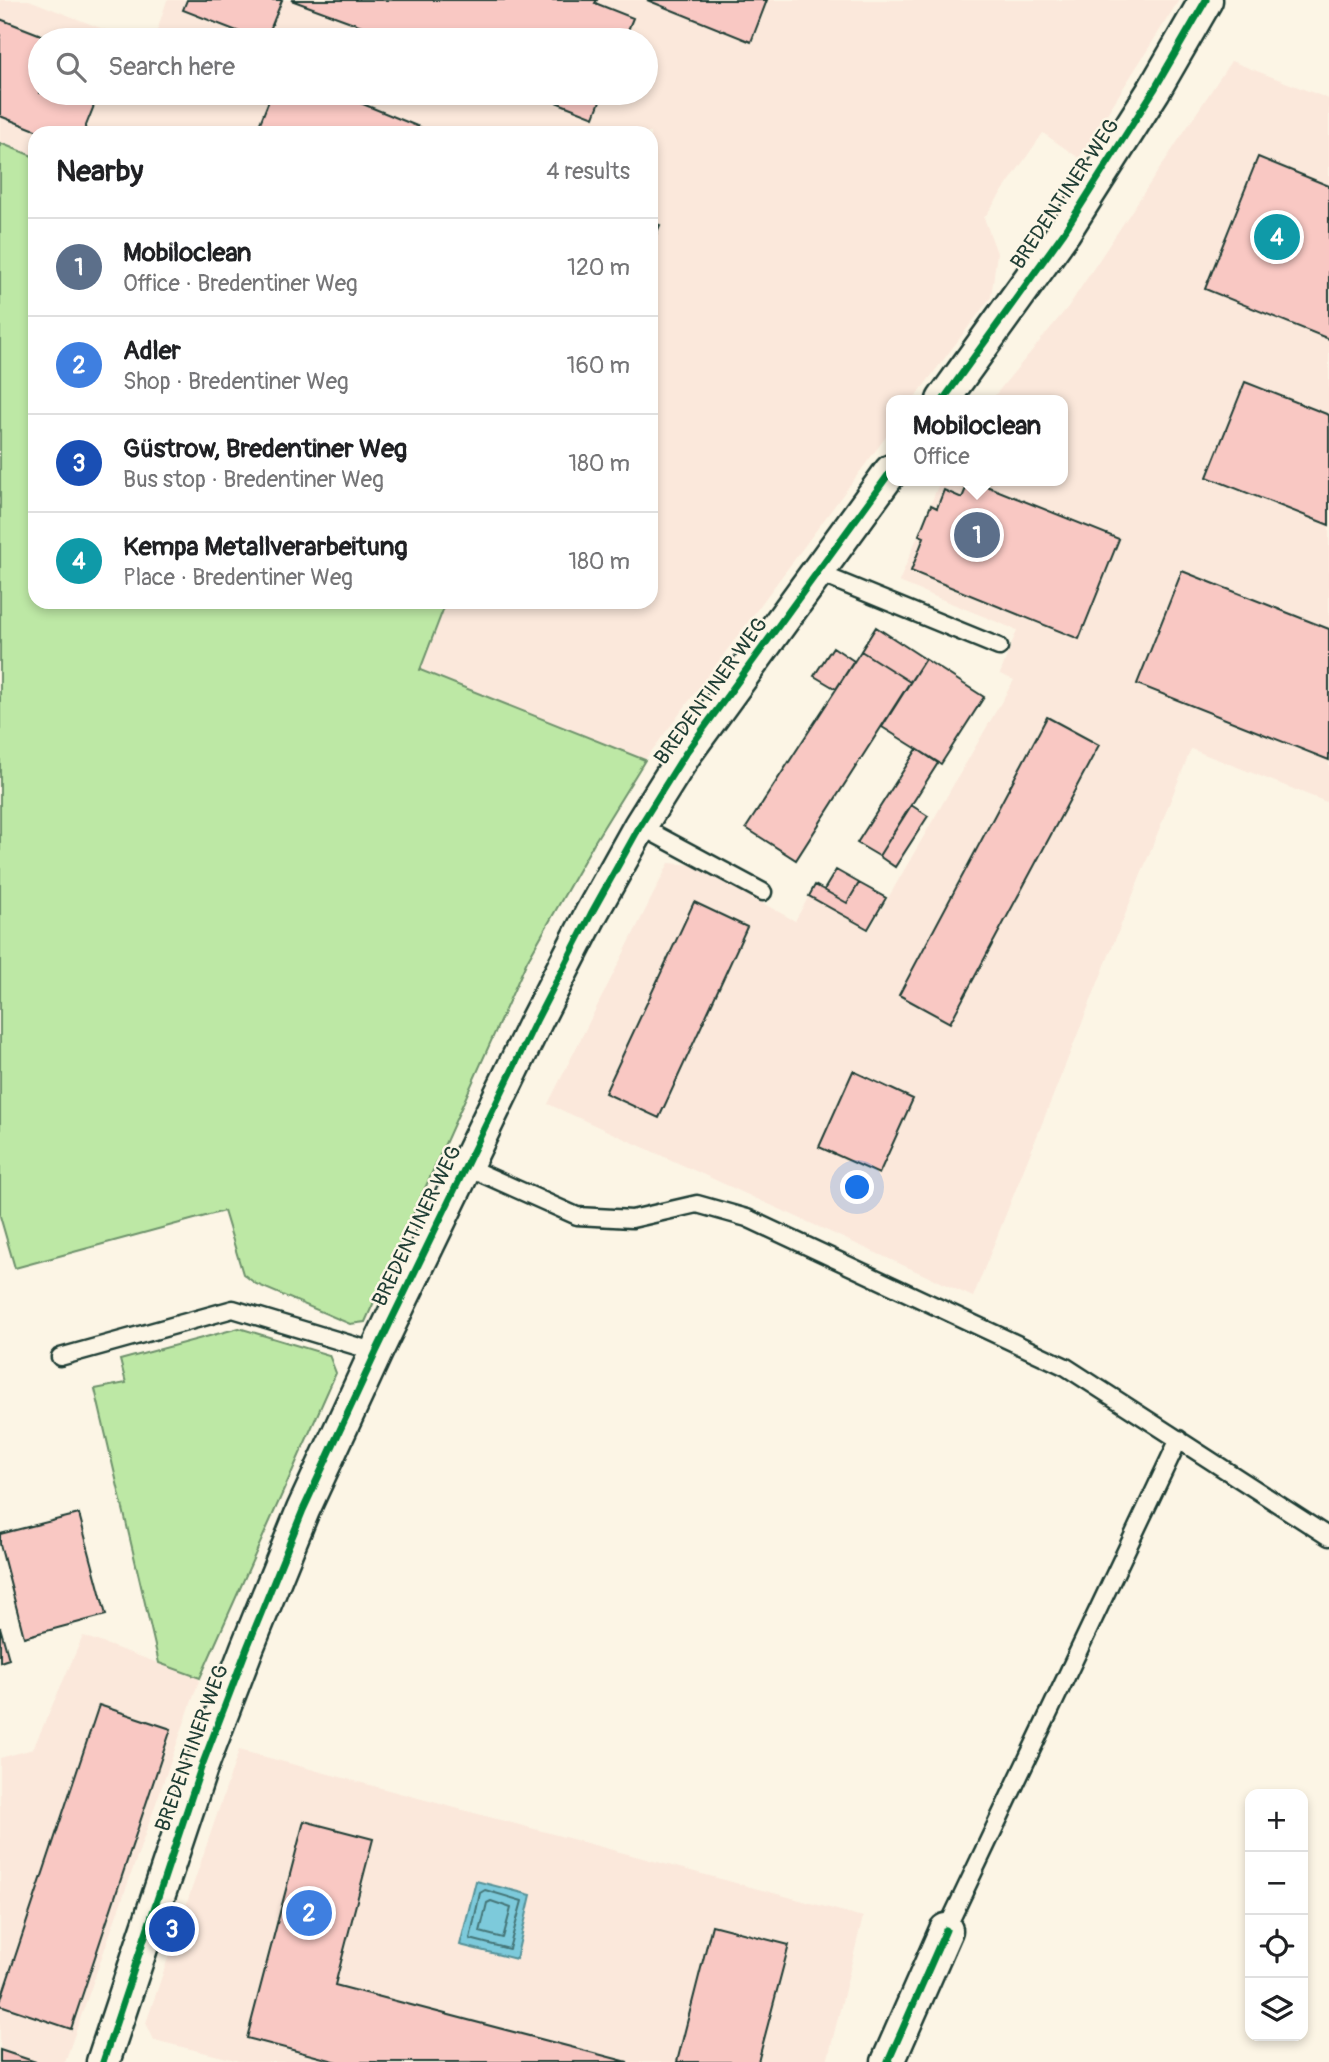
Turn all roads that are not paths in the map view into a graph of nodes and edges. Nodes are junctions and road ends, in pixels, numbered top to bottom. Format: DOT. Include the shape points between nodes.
graph roads {
  1 [pos="1206,0"];
  2 [pos="947,395"];
  3 [pos="886,478"];
  4 [pos="818,573"];
  5 [pos="999,647"];
  6 [pos="640,825"];
  7 [pos="762,892"];
  8 [pos="466,1166"];
  9 [pos="376,1352"];
  10 [pos="60,1357"];
  11 [pos="1179,1439"];
  12 [pos="1329,1537"];
  13 [pos="946,1930"];
  14 [pos="103,2062"];
  15 [pos="888,2062"];
  1 -- 2 [label="street, BREDENTINER WEG" via="1064,232"];
  3 -- 4 [label="street, BREDENTINER WEG"];
  4 -- 5 [label="lane"];
  4 -- 6 [label="street, BREDENTINER WEG" via="685,754"];
  6 -- 7 [label="lane"];
  6 -- 8 [label="street, BREDENTINER WEG" via="536,1021"];
  8 -- 9 [label="street, BREDENTINER WEG"];
  8 -- 11 [label="lane" via="577,1216 632,1219 697,1204 747,1218 1066,1367"];
  9 -- 10 [label="lane" via="233,1309"];
  9 -- 14 [label="street, BREDENTINER WEG" via="303,1510 247,1648 201,1768"];
  11 -- 12 [label="lane"];
  11 -- 13 [label="lane"];
  13 -- 15 [label="street"];
}
